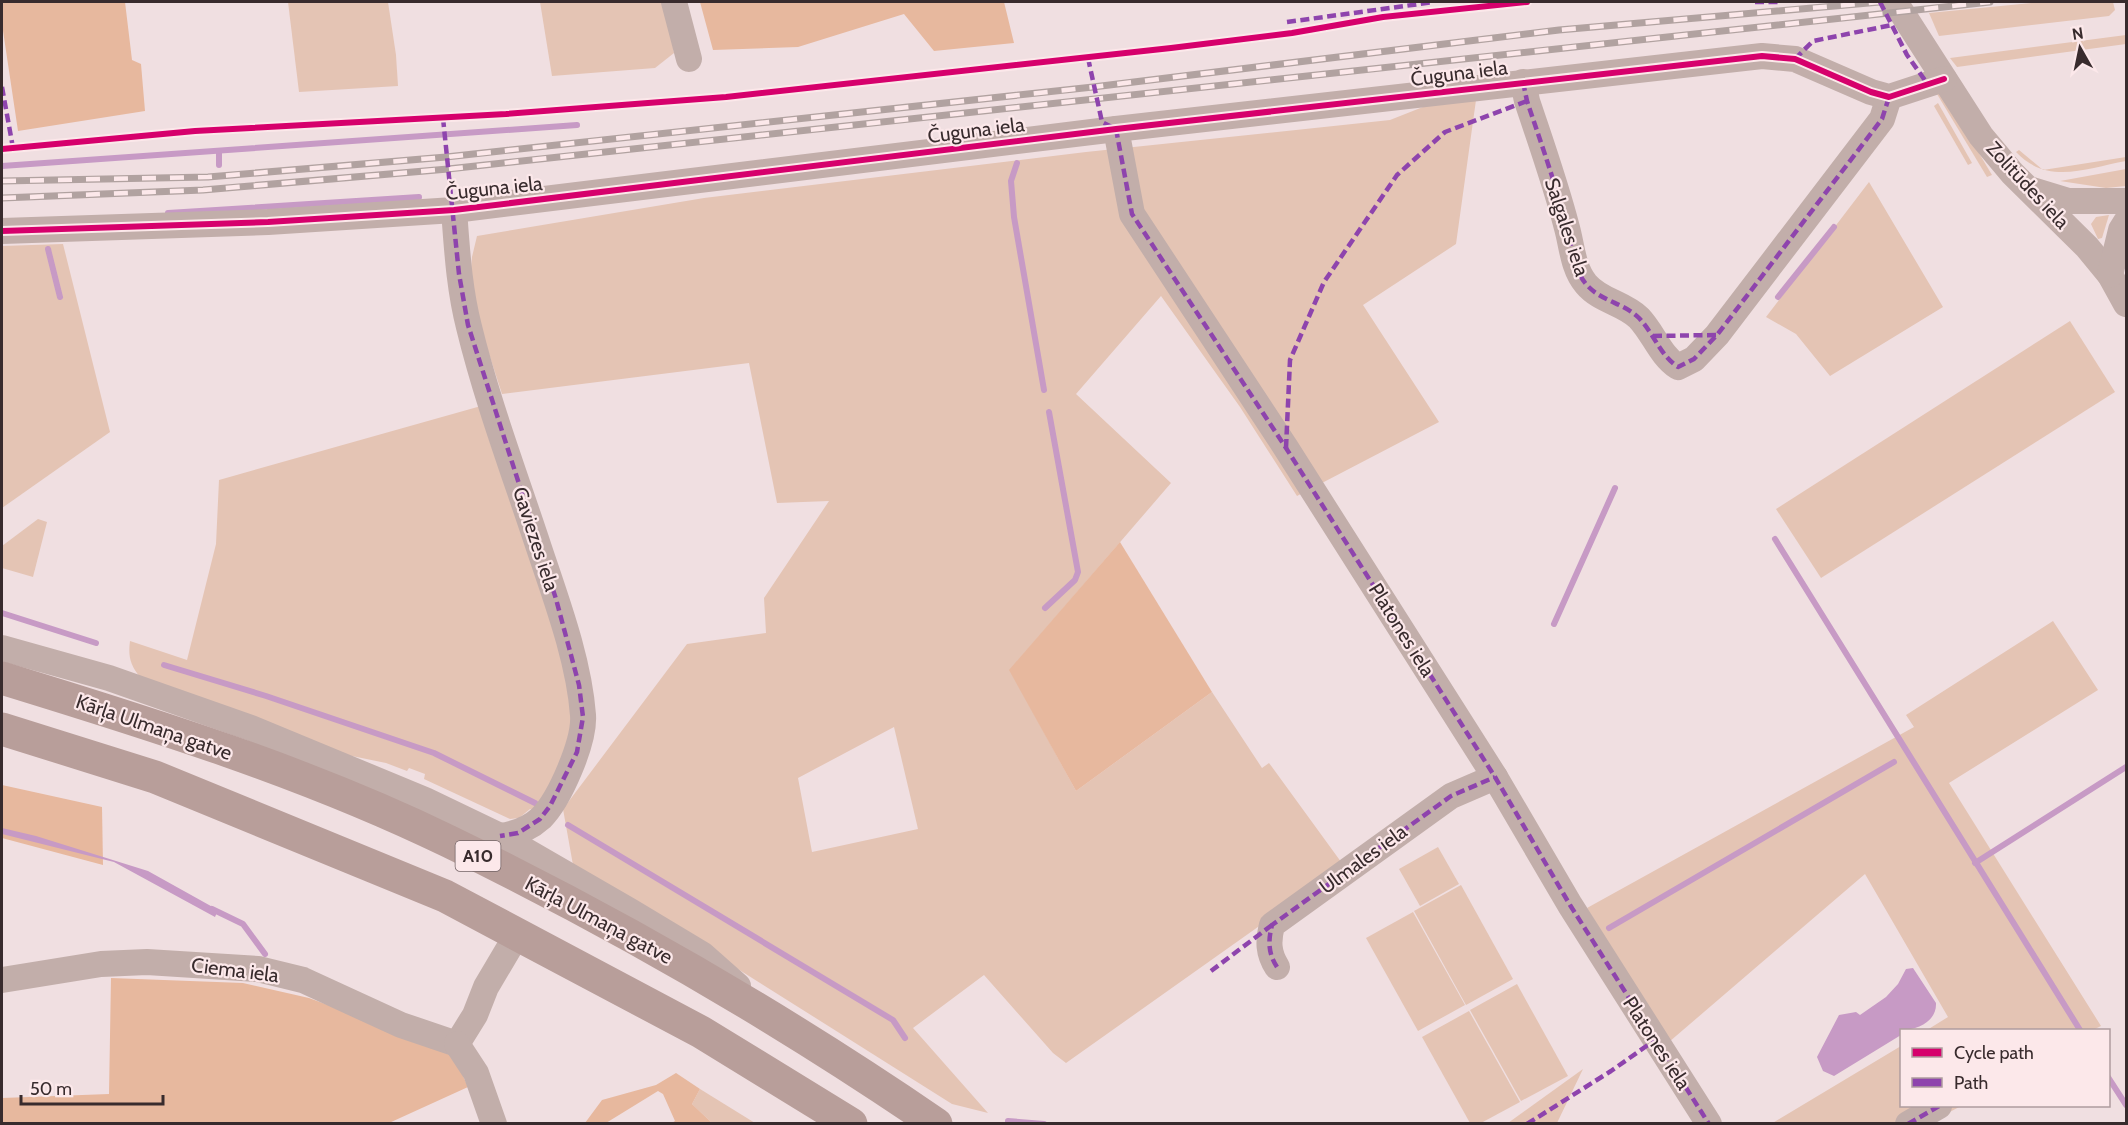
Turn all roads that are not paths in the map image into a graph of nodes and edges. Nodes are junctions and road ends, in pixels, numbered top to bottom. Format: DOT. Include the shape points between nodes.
graph roads {
  1 [pos="674,2"];
  2 [pos="1894,2"];
  3 [pos="689,59"];
  4 [pos="1944,79"];
  5 [pos="1523,82"];
  6 [pos="1889,97"];
  7 [pos="1116,129"];
  8 [pos="2030,189"];
  9 [pos="2127,201"];
  10 [pos="454,210"];
  11 [pos="2127,222"];
  12 [pos="2,231"];
  13 [pos="2110,275"];
  14 [pos="2127,304"];
  15 [pos="2,648"];
  16 [pos="2,678"];
  17 [pos="2,729"];
  18 [pos="1495,777"];
  19 [pos="500,836"];
  20 [pos="518,933"];
  21 [pos="1276,967"];
  22 [pos="2,980"];
  23 [pos="775,1019"];
  24 [pos="457,1044"];
  25 [pos="1937,1107"];
  26 [pos="494,1124"];
  27 [pos="851,1124"];
  28 [pos="936,1124"];
  29 [pos="1709,1124"];
  30 [pos="1908,1124"];
  1 -- 3 [label="street"];
  2 -- 4 [label="street, Zolitūdes iela"];
  4 -- 6 [label="street"];
  4 -- 8 [label="street, Zolitūdes iela" via="1997,156"];
  5 -- 6 [label="street, Čuguna iela" via="1762,56 1795,59"];
  5 -- 6 [label="street, Salgales iela" via="1584,282 1596,295 1635,315 1667,360 1678,367 1694,359 1717,335 1882,118"];
  5 -- 7 [label="street, Čuguna iela"];
  7 -- 10 [label="street, Čuguna iela"];
  7 -- 18 [label="street, Platones iela" via="1132,214 1293,458"];
  8 -- 9 [label="street" via="2068,201"];
  8 -- 13 [label="street, Zolitūdes iela"];
  10 -- 12 [label="street, Čuguna iela" via="268,222"];
  10 -- 19 [label="street, Gaviezes iela" via="468,325 556,599 579,685 583,717 577,752 550,806 540,819 518,833"];
  11 -- 13 [label="street" via="2121,230"];
  13 -- 14 [label="street, Zolitūdes iela"];
  15 -- 19 [label="street" via="109,678 251,728 425,800"];
  16 -- 23 [label="highway, Kārļa Ulmaņa gatve / A10" via="272,768 447,840 633,937"];
  17 -- 20 [label="highway, A10" via="155,777 275,824 445,896"];
  18 -- 21 [label="street, Ulmales iela" via="1451,796 1272,925 1268,939"];
  18 -- 29 [label="street, Platones iela" via="1570,905"];
  19 -- 23 [label="street" via="703,955"];
  20 -- 24 [label="street"];
  20 -- 27 [label="highway, A10" via="701,1032"];
  22 -- 24 [label="street, Ciema iela" via="101,964 147,962 258,969 303,980 401,1025"];
  23 -- 28 [label="highway, Kārļa Ulmaņa gatve / A10"];
  24 -- 26 [label="street" via="476,1073"];
  25 -- 30 [label="street"];
}
